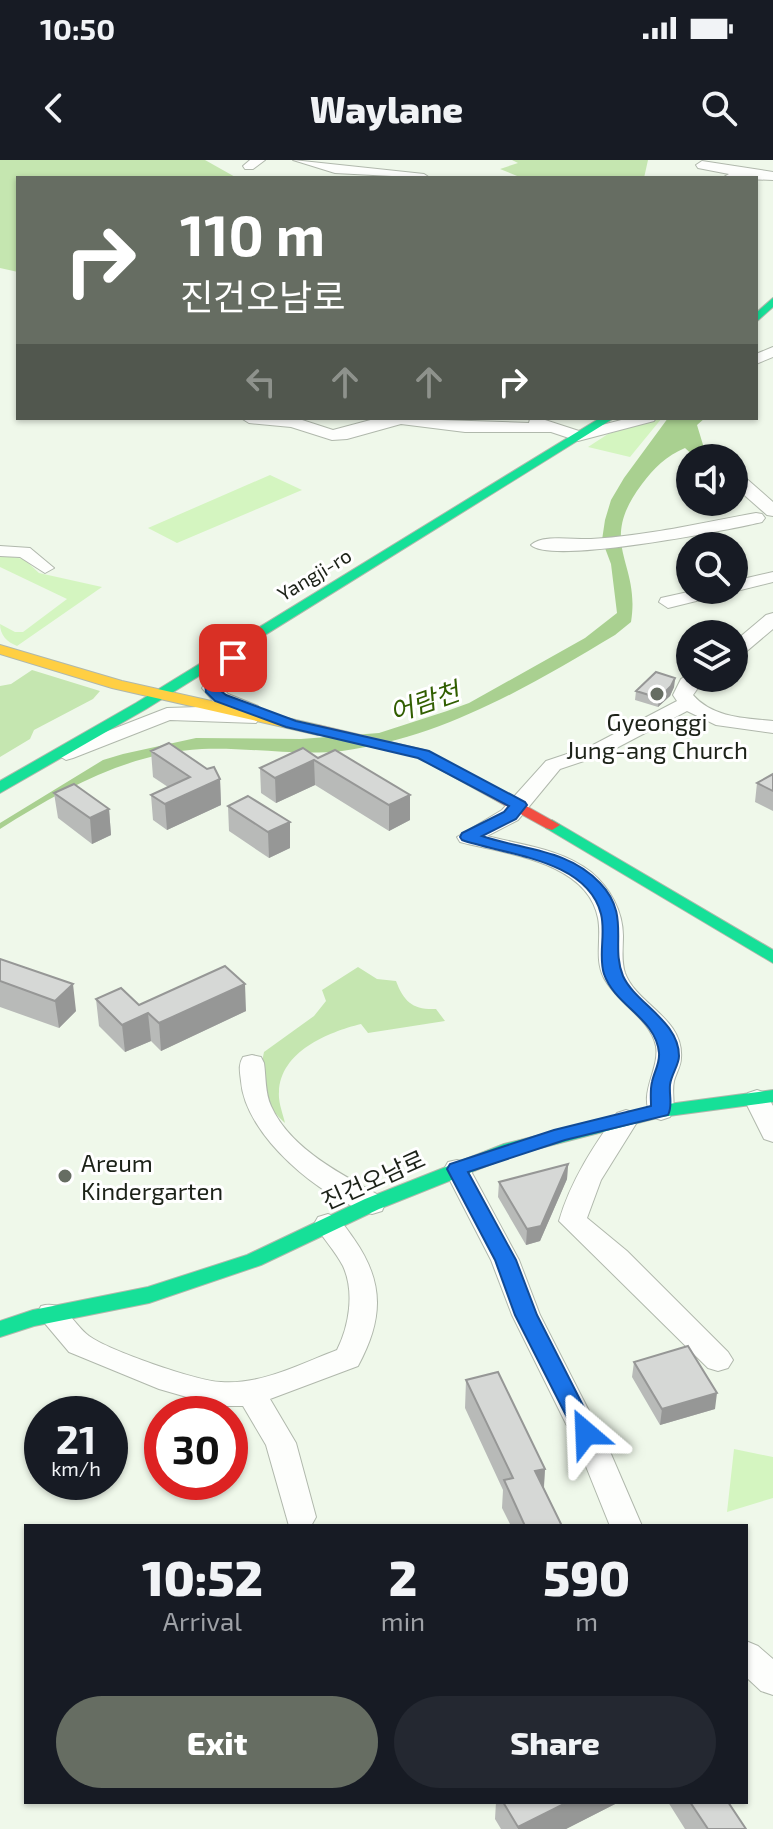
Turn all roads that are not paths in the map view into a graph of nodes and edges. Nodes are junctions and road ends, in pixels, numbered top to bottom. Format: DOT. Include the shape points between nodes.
graph roads {
  1 [pos="299,160"];
  2 [pos="759,160"];
  3 [pos="701,171"];
  4 [pos="741,175"];
  5 [pos="404,176"];
  6 [pos="773,176"];
  7 [pos="773,301"];
  8 [pos="758,317"];
  9 [pos="271,420"];
  10 [pos="393,420"];
  11 [pos="407,420"];
  12 [pos="418,420"];
  13 [pos="605,420"];
  14 [pos="640,420"];
  15 [pos="542,423"];
  16 [pos="431,424"];
  17 [pos="578,436"];
  18 [pos="748,489"];
  19 [pos="765,514"];
  20 [pos="540,545"];
  21 [pos="0,551"];
  22 [pos="45,568"];
  23 [pos="773,577"];
  24 [pos="748,583"];
  25 [pos="676,600"];
  26 [pos="668,602"];
  27 [pos="773,619"];
  28 [pos="748,640"];
  29 [pos="246,641"];
  30 [pos="0,649"];
  31 [pos="684,692"];
  32 [pos="160,694"];
  33 [pos="688,703"];
  34 [pos="291,724"];
  35 [pos="773,727"];
  36 [pos="47,761"];
  37 [pos="0,788"];
  38 [pos="519,805"];
  39 [pos="773,958"];
  40 [pos="252,1063"];
  41 [pos="765,1098"];
  42 [pos="661,1111"];
  43 [pos="626,1119"];
  44 [pos="773,1133"];
  45 [pos="457,1169"];
  46 [pos="372,1204"];
  47 [pos="328,1224"];
  48 [pos="51,1314"];
  49 [pos="6,1331"];
  50 [pos="718,1360"];
  51 [pos="251,1394"];
  52 [pos="300,1517"];
  53 [pos="625,1524"];
  54 [pos="748,1658"];
  55 [pos="773,1680"];
  1 -- 5 [label="street"];
  2 -- 4 [label="street" via="762,169"];
  3 -- 4 [label="street"];
  4 -- 6 [label="street"];
  7 -- 8 [label="street"];
  9 -- 10 [label="street" via="332,435"];
  11 -- 16 [label="street"];
  12 -- 16 [label="street"];
  13 -- 17 [label="street, Yangji-ro"];
  14 -- 17 [label="street"];
  15 -- 16 [label="street" via="468,428"];
  15 -- 17 [label="street"];
  17 -- 29 [label="street, Yangji-ro"];
  18 -- 19 [label="street"];
  19 -- 20 [label="street" via="628,543"];
  21 -- 22 [label="street" via="24,552"];
  23 -- 24 [label="street"];
  25 -- 26 [label="street"];
  27 -- 28 [label="street"];
  29 -- 32 [label="street, Yangji-ro"];
  29 -- 34 [label="street" via="212,684 213,692"];
  30 -- 32 [label="street"];
  31 -- 33 [label="street"];
  32 -- 34 [label="street"];
  32 -- 36 [label="street, Yangji-ro"];
  33 -- 35 [label="street" via="722,721"];
  33 -- 38 [label="street" via="598,750 553,765"];
  34 -- 36 [label="street" via="167,714"];
  34 -- 38 [label="street" via="423,754"];
  36 -- 37 [label="street, Yangji-ro"];
  38 -- 39 [label="street"];
  38 -- 42 [label="street" via="468,837 538,853 574,869 595,887 610,913 613,973 624,993 653,1019 667,1045"];
  40 -- 46 [label="street" via="258,1106 276,1131 318,1171"];
  41 -- 42 [label="street, 진건오남로"];
  41 -- 44 [label="street"];
  42 -- 43 [label="street, 진건오남로"];
  43 -- 45 [label="street, 진건오남로"];
  43 -- 50 [label="street" via="593,1166 573,1221"];
  45 -- 46 [label="street, 진건오남로"];
  45 -- 53 [label="street" via="505,1260"];
  46 -- 47 [label="street, 진건오남로"];
  47 -- 48 [label="street, 진건오남로" via="254,1260 149,1295"];
  47 -- 51 [label="street" via="357,1265 362,1329 348,1358"];
  48 -- 49 [label="street, 진건오남로"];
  48 -- 51 [label="street" via="79,1344 159,1378 218,1394"];
  51 -- 52 [label="street" via="281,1443"];
  54 -- 55 [label="street"];
}
